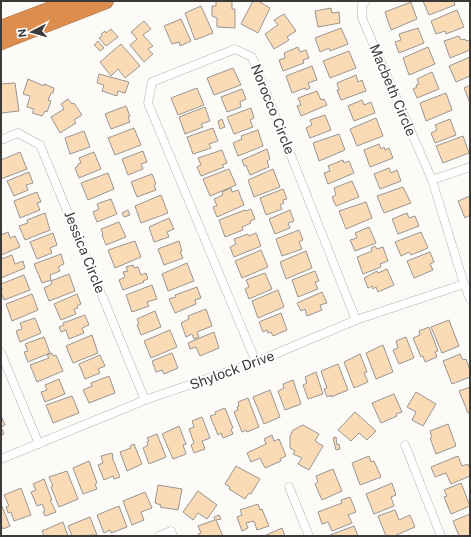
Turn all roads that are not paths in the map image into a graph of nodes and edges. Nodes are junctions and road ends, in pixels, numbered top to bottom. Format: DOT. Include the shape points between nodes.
graph roads {
  1 [pos="72,1"];
  2 [pos="106,1"];
  3 [pos="366,1"];
  4 [pos="1,28"];
  5 [pos="1,42"];
  6 [pos="1,140"];
  7 [pos="470,167"];
  8 [pos="432,180"];
  9 [pos="464,284"];
  10 [pos="470,299"];
  11 [pos="356,320"];
  12 [pos="1,353"];
  13 [pos="256,362"];
  14 [pos="145,400"];
  15 [pos="39,444"];
  16 [pos="406,445"];
  17 [pos="1,459"];
  18 [pos="289,487"];
  19 [pos="160,536"];
  20 [pos="173,536"];
  21 [pos="309,536"];
  22 [pos="441,536"];
  1 -- 4 [label="highway"];
  2 -- 5 [label="highway"];
  3 -- 8 [label="street, Macbeth Circle" via="362,4 362,18"];
  6 -- 14 [label="street, Jessica Circle" via="18,133 40,145"];
  7 -- 8 [label="street"];
  8 -- 9 [label="street"];
  9 -- 10 [label="street"];
  9 -- 11 [label="street, Shylock Drive"];
  11 -- 13 [label="street, Shylock Drive"];
  11 -- 13 [label="street, Norocco Circle" via="252,58 235,49 152,82 148,103"];
  12 -- 15 [label="street"];
  13 -- 14 [label="street, Shylock Drive"];
  14 -- 15 [label="street, Shylock Drive"];
  15 -- 17 [label="street, Shylock Drive"];
  16 -- 22 [label="street"];
  18 -- 21 [label="street"];
  19 -- 20 [label="street" via="171,531"];
}
